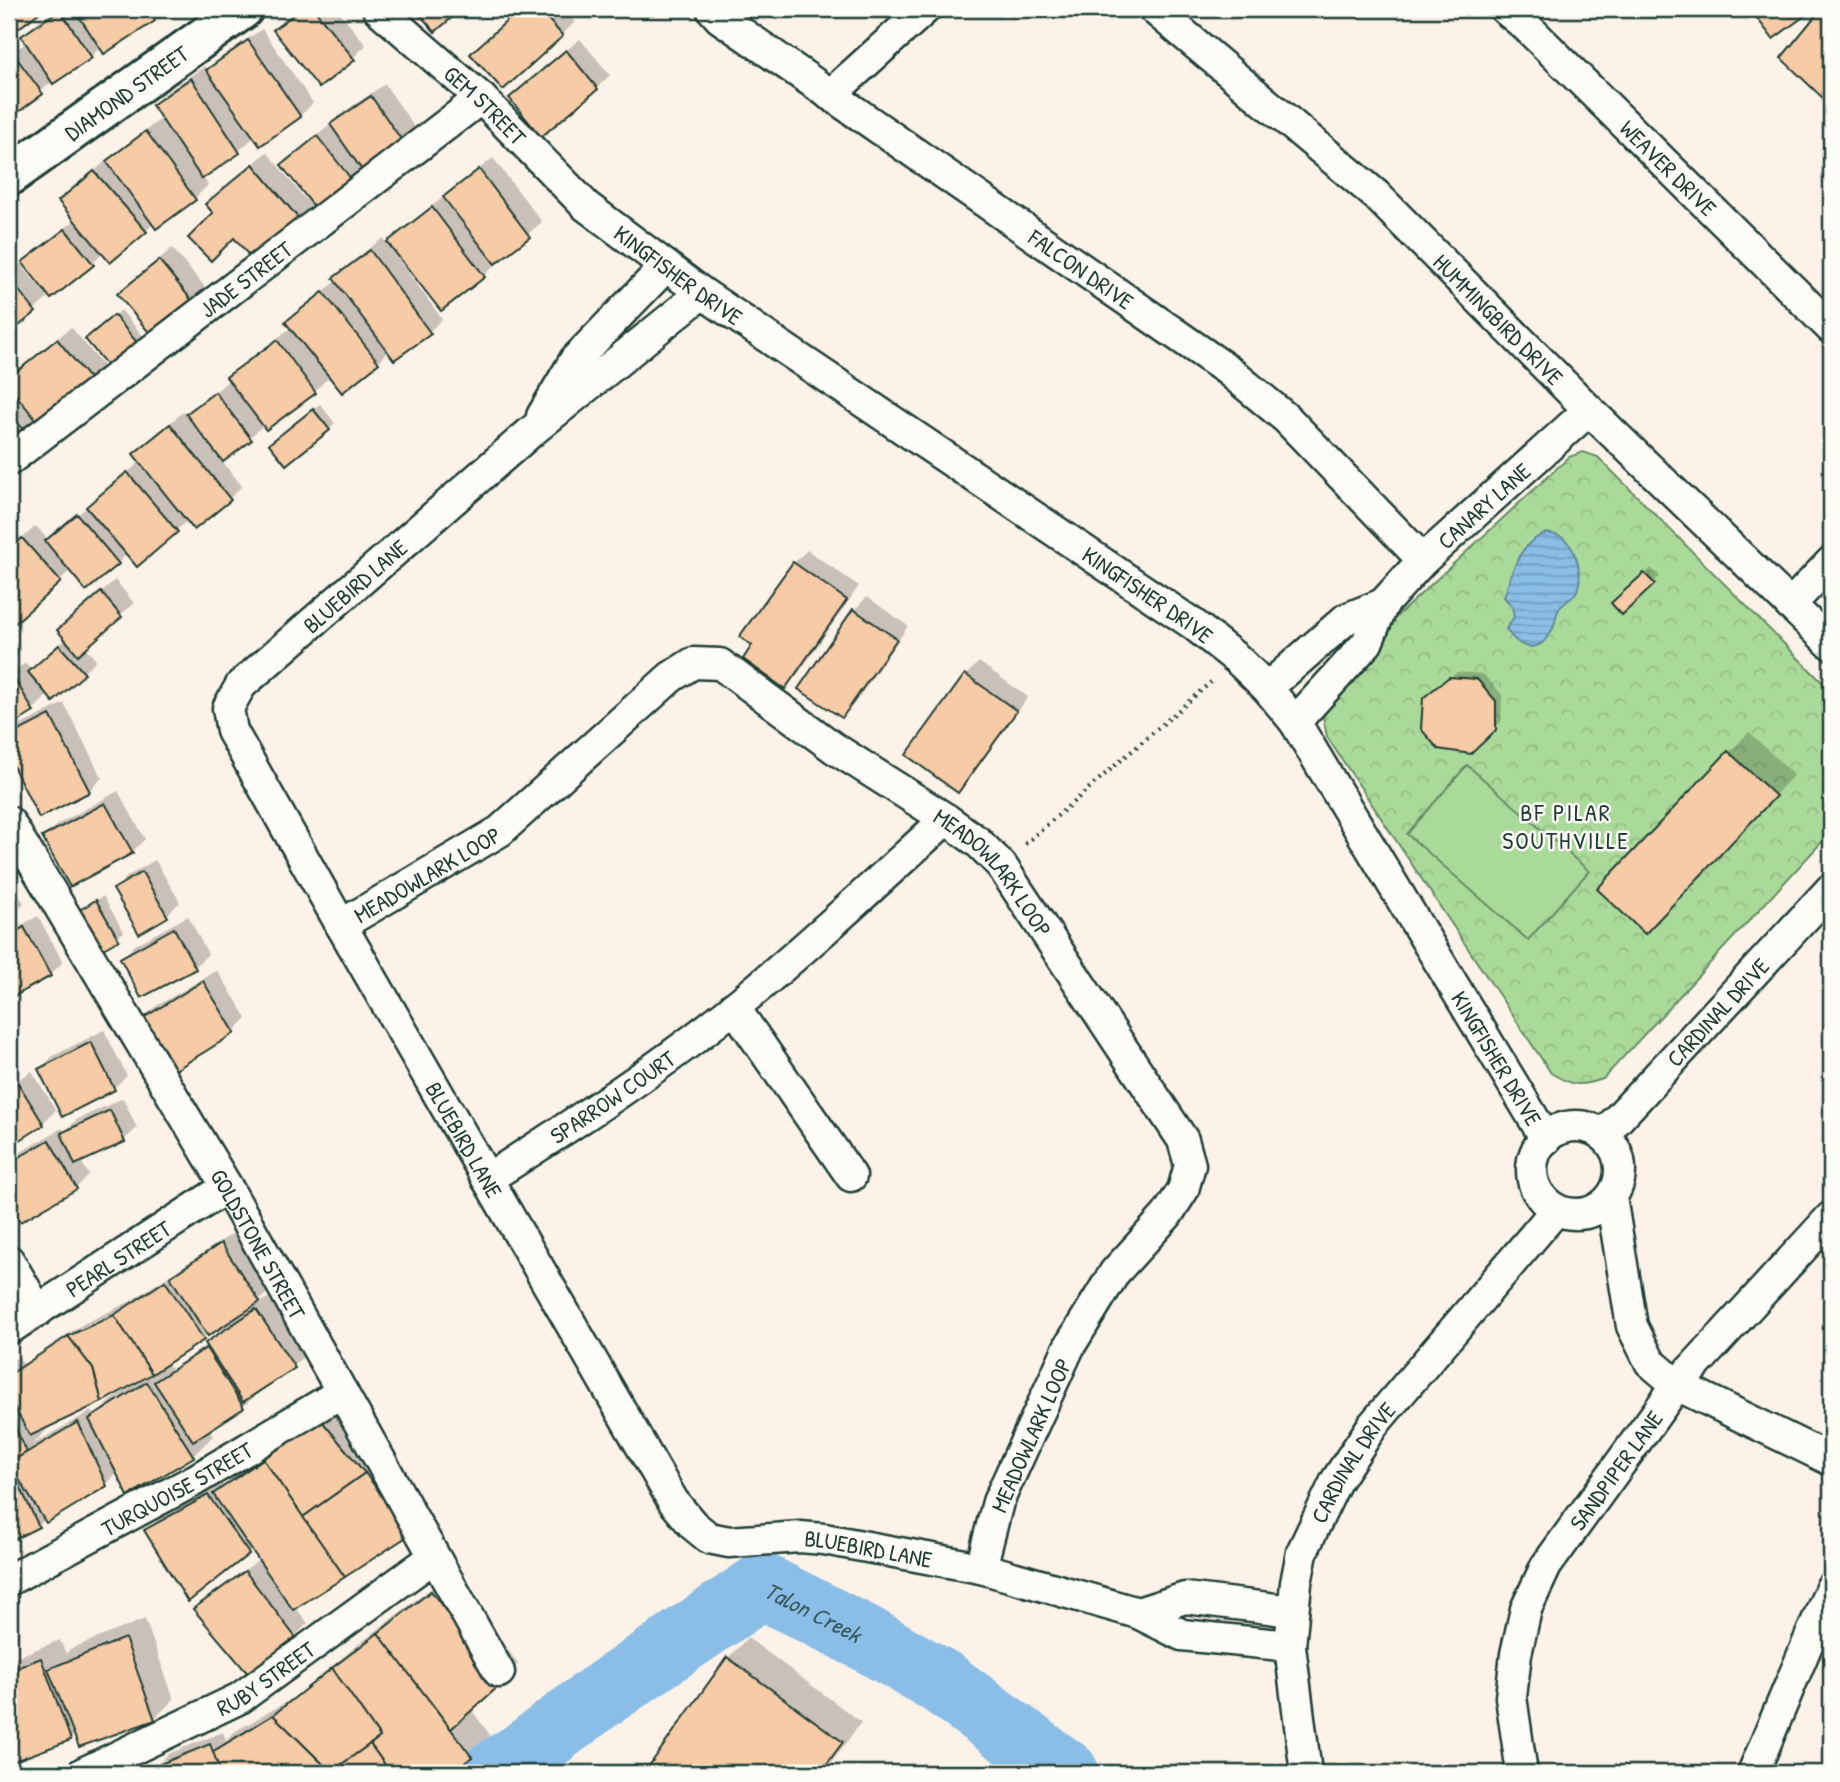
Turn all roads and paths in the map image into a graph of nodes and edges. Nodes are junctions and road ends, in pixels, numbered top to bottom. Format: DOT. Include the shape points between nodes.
graph roads {
  1 [pos="243,9"];
  2 [pos="378,9"];
  3 [pos="712,9"];
  4 [pos="925,9"];
  5 [pos="1154,9"];
  6 [pos="1505,9"];
  7 [pos="830,95"];
  8 [pos="481,98"];
  9 [pos="9,176"];
  10 [pos="586,206"];
  11 [pos="666,266"];
  12 [pos="702,293"];
  13 [pos="1831,328"];
  14 [pos="1589,410"];
  15 [pos="532,432"];
  16 [pos="9,460"];
  17 [pos="1423,561"];
  18 [pos="1831,562"];
  19 [pos="1383,604"];
  20 [pos="1790,605"];
  21 [pos="1831,644"];
  22 [pos="1237,659"];
  23 [pos="1267,688"];
  24 [pos="1295,722"];
  25 [pos="946,819"];
  26 [pos="9,822"];
  27 [pos="1001,865"];
  28 [pos="1831,889"];
  29 [pos="341,925"];
  30 [pos="734,1007"];
  31 [pos="1603,1135"];
  32 [pos="1546,1139"];
  33 [pos="851,1176"];
  34 [pos="487,1179"];
  35 [pos="228,1187"];
  36 [pos="1611,1197"];
  37 [pos="1556,1210"];
  38 [pos="1831,1217"];
  39 [pos="9,1261"];
  40 [pos="38,1311"];
  41 [pos="9,1329"];
  42 [pos="1677,1385"];
  43 [pos="342,1392"];
  44 [pos="1831,1460"];
  45 [pos="434,1557"];
  46 [pos="981,1568"];
  47 [pos="9,1580"];
  48 [pos="1831,1588"];
  49 [pos="1293,1611"];
  50 [pos="1138,1614"];
  51 [pos="1290,1646"];
  52 [pos="499,1672"];
  53 [pos="83,1773"];
  54 [pos="1306,1773"];
  55 [pos="1522,1773"];
  56 [pos="1753,1773"];
  1 -- 9 [label="street, DIAMOND STREET"];
  2 -- 8 [label="street, GEM STREET"];
  3 -- 7 [label="street, FALCON DRIVE"];
  4 -- 7 [label="street"];
  5 -- 14 [label="street, HUMMINGBIRD DRIVE" via="1376,195"];
  6 -- 13 [label="street, WEAVER DRIVE"];
  7 -- 17 [label="street, FALCON DRIVE" via="1230,371 1287,419"];
  8 -- 10 [label="street, GEM STREET"];
  8 -- 16 [label="street, JADE STREET"];
  10 -- 11 [label="street, KINGFISHER DRIVE"];
  11 -- 12 [label="street, KINGFISHER DRIVE"];
  11 -- 15 [label="street, BLUEBIRD LANE" via="575,360"];
  12 -- 15 [label="street, BLUEBIRD LANE"];
  12 -- 22 [label="street, KINGFISHER DRIVE" via="1193,624"];
  14 -- 17 [label="street, CANARY LANE"];
  14 -- 20 [label="street, HUMMINGBIRD DRIVE"];
  15 -- 29 [label="street, BLUEBIRD LANE" via="241,685 228,708 232,731"];
  17 -- 19 [label="street, CANARY LANE"];
  18 -- 20 [label="street"];
  19 -- 23 [label="street, CANARY LANE" via="1346,619"];
  19 -- 24 [label="street, CANARY LANE" via="1367,643"];
  20 -- 21 [label="street, HUMMINGBIRD DRIVE"];
  22 -- 23 [label="street, KINGFISHER DRIVE"];
  22 -- 27 [label="path"];
  23 -- 24 [label="street, KINGFISHER DRIVE"];
  24 -- 32 [label="street, KINGFISHER DRIVE"];
  25 -- 27 [label="street, MEADOWLARK LOOP"];
  25 -- 29 [label="street, MEADOWLARK LOOP" via="834,748 720,664 693,663 671,677 500,831"];
  25 -- 30 [label="street, SPARROW COURT"];
  26 -- 35 [label="street, GOLDSTONE STREET"];
  27 -- 46 [label="street, MEADOWLARK LOOP" via="1183,1140 1190,1164 1183,1190 1115,1272 1069,1348 998,1502"];
  28 -- 31 [label="street, CARDINAL DRIVE"];
  29 -- 34 [label="street, BLUEBIRD LANE"];
  30 -- 33 [label="street"];
  30 -- 34 [label="street, SPARROW COURT" via="634,1082"];
  31 -- 32 [label="street" via="1584,1127 1564,1128"];
  31 -- 36 [label="street" via="1615,1148 1620,1164 1619,1182"];
  32 -- 37 [label="street" via="1534,1156 1532,1177 1540,1196"];
  34 -- 46 [label="street, BLUEBIRD LANE" via="673,1501 692,1525 709,1538 729,1542 824,1539"];
  35 -- 40 [label="street, PEARL STREET"];
  35 -- 43 [label="street, GOLDSTONE STREET"];
  36 -- 37 [label="street" via="1598,1209 1577,1214"];
  36 -- 42 [label="street" via="1632,1326 1650,1362"];
  37 -- 49 [label="street, CARDINAL DRIVE" via="1373,1425 1336,1481 1302,1552"];
  38 -- 42 [label="street, SANDPIPER LANE"];
  39 -- 40 [label="street"];
  40 -- 41 [label="street, PEARL STREET"];
  42 -- 44 [label="street"];
  42 -- 55 [label="street, SANDPIPER LANE" via="1546,1566 1526,1609 1511,1698"];
  43 -- 45 [label="street, GOLDSTONE STREET"];
  43 -- 47 [label="street, TURQUOISE STREET" via="195,1480"];
  45 -- 52 [label="street, GOLDSTONE STREET"];
  45 -- 53 [label="street, RUBY STREET" via="240,1698"];
  46 -- 50 [label="street, BLUEBIRD LANE"];
  48 -- 56 [label="street"];
  49 -- 50 [label="street" via="1185,1598"];
  49 -- 51 [label="street, CARDINAL DRIVE"];
  50 -- 51 [label="street, BLUEBIRD LANE" via="1182,1635"];
  51 -- 54 [label="street, CARDINAL DRIVE"];
}
